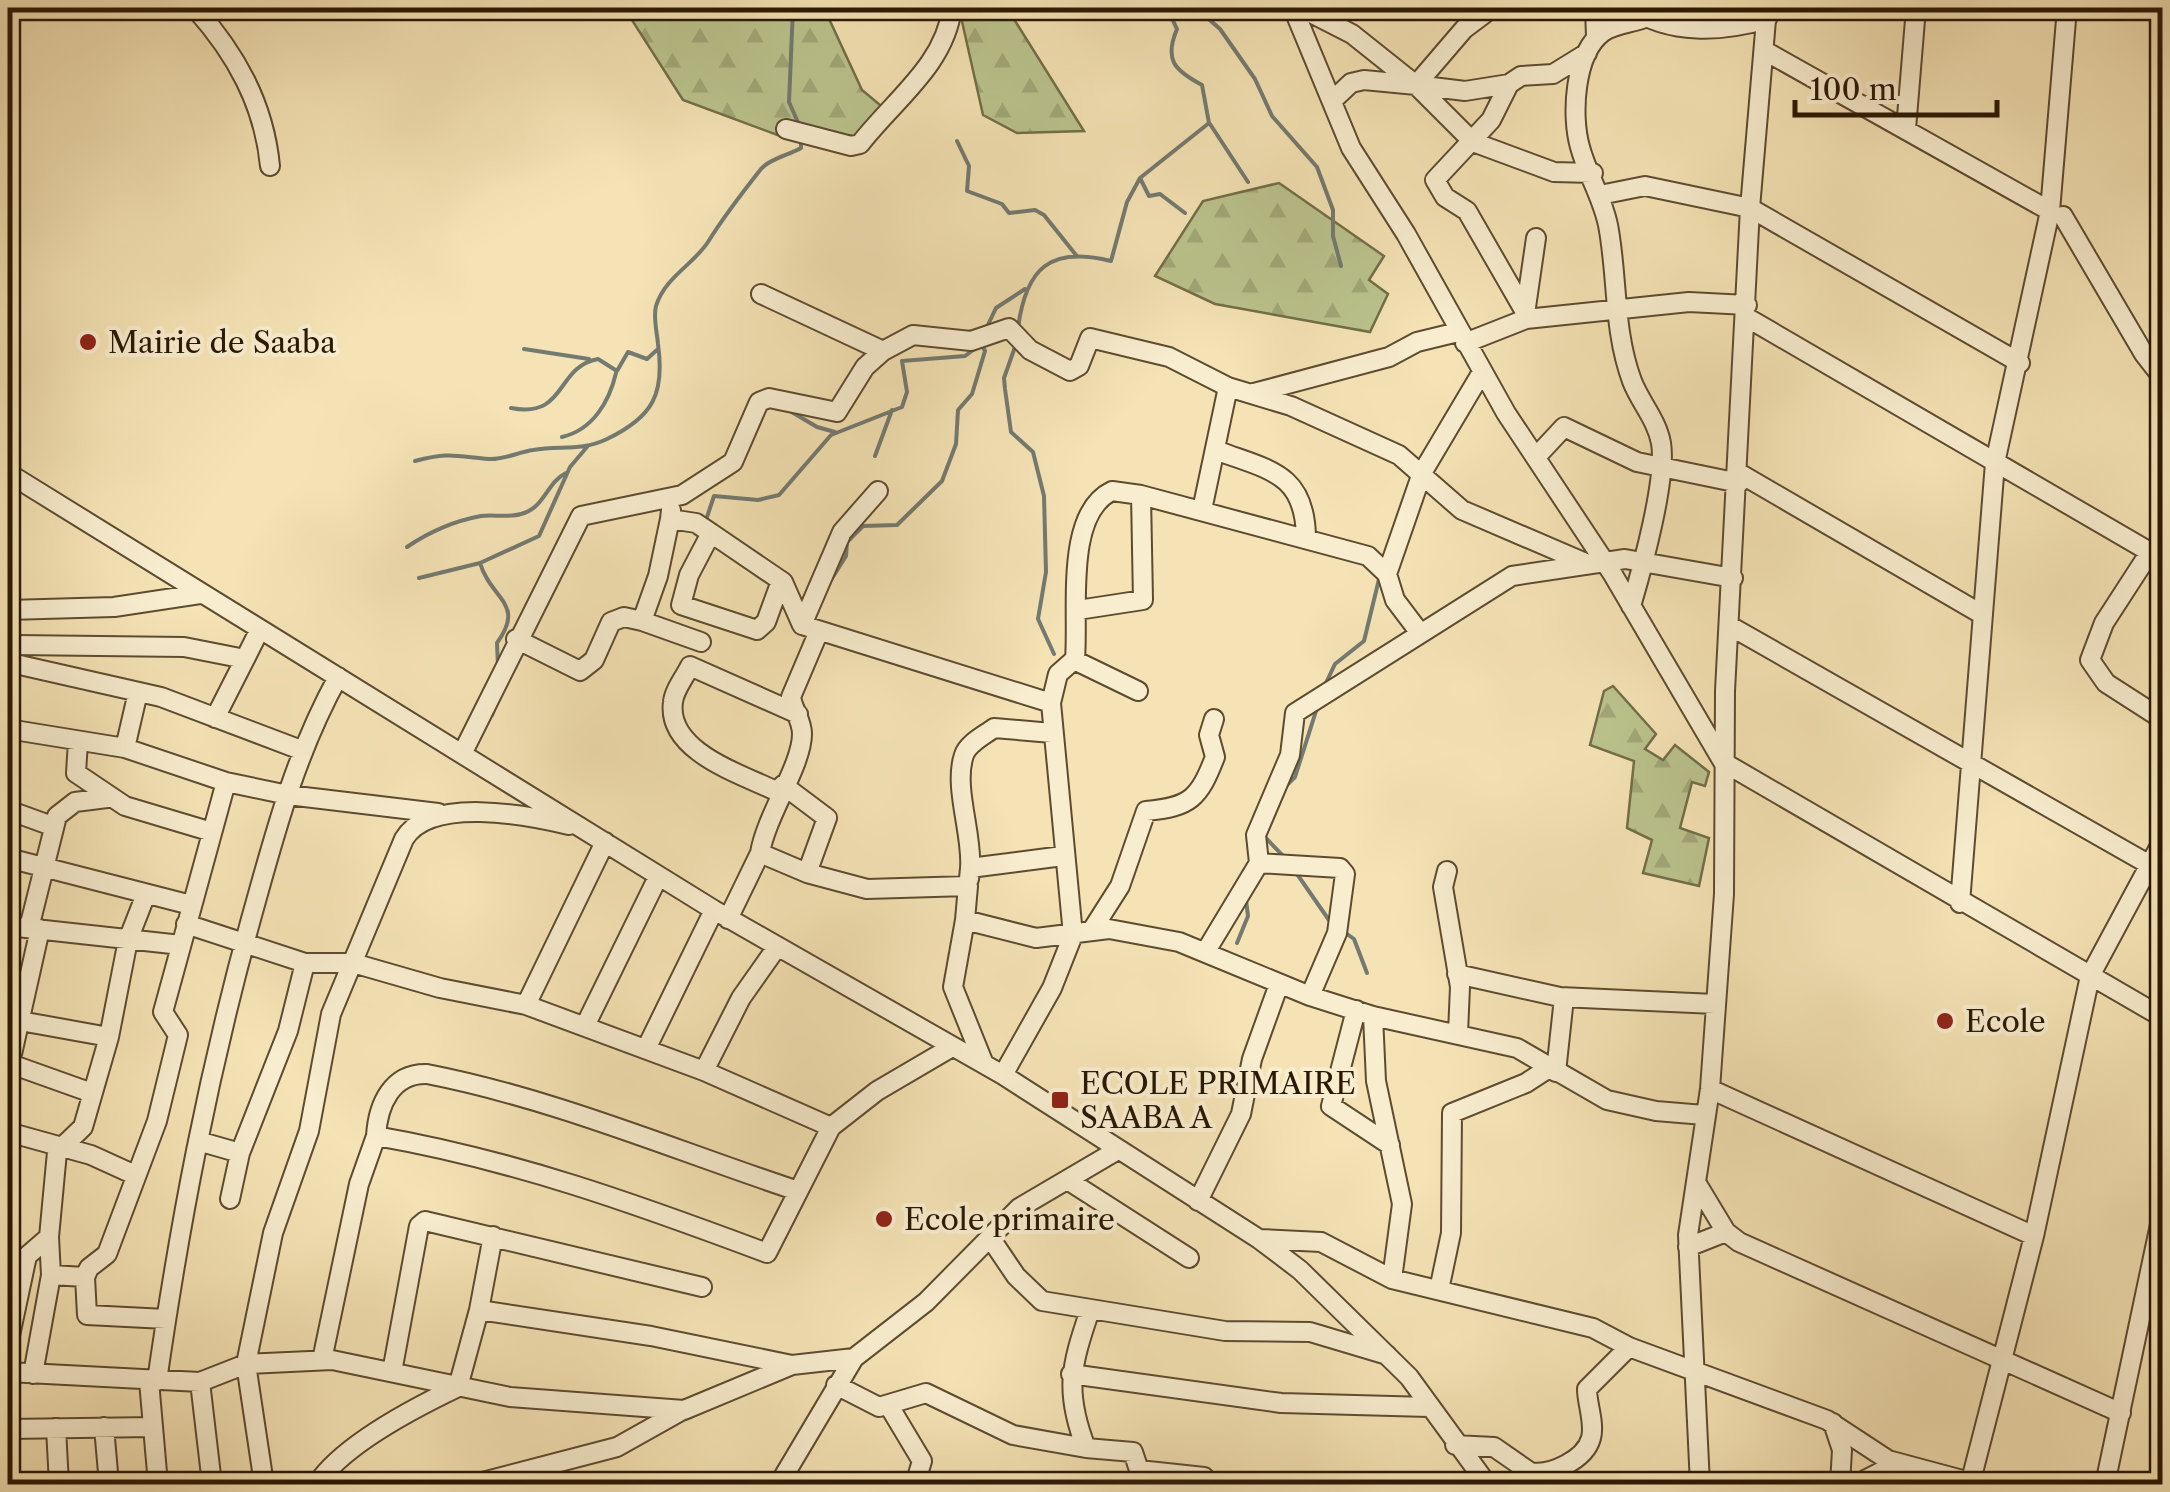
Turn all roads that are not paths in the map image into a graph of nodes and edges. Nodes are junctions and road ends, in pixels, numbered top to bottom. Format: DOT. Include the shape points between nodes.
graph roads {
  1 [pos="194,8"];
  2 [pos="952,8"];
  3 [pos="1293,8"];
  4 [pos="1302,8"];
  5 [pos="1492,8"];
  6 [pos="1595,8"];
  7 [pos="1916,8"];
  8 [pos="2067,8"];
  9 [pos="1638,13"];
  10 [pos="1767,13"];
  11 [pos="1592,45"];
  12 [pos="1765,50"];
  13 [pos="1509,84"];
  14 [pos="1416,85"];
  15 [pos="1332,102"];
  16 [pos="786,129"];
  17 [pos="1906,129"];
  18 [pos="1473,142"];
  19 [pos="270,166"];
  20 [pos="1593,173"];
  21 [pos="1600,195"];
  22 [pos="1750,208"];
  23 [pos="2056,213"];
  24 [pos="1536,238"];
  25 [pos="761,294"];
  26 [pos="1746,311"];
  27 [pos="1618,312"];
  28 [pos="1525,315"];
  29 [pos="1461,338"];
  30 [pos="883,351"];
  31 [pos="2020,364"];
  32 [pos="1482,372"];
  33 [pos="2162,376"];
  34 [pos="1228,387"];
  35 [pos="1254,393"];
  36 [pos="1218,451"];
  37 [pos="1536,457"];
  38 [pos="1994,462"];
  39 [pos="1658,464"];
  40 [pos="1422,472"];
  41 [pos="8,473"];
  42 [pos="1739,478"];
  43 [pos="878,492"];
  44 [pos="1140,495"];
  45 [pos="671,500"];
  46 [pos="1202,510"];
  47 [pos="670,520"];
  48 [pos="710,533"];
  49 [pos="1306,537"];
  50 [pos="2156,556"];
  51 [pos="1644,561"];
  52 [pos="1595,562"];
  53 [pos="1388,574"];
  54 [pos="1733,578"];
  55 [pos="781,581"];
  56 [pos="200,594"];
  57 [pos="1630,606"];
  58 [pos="14,610"];
  59 [pos="1078,610"];
  60 [pos="1983,614"];
  61 [pos="712,616"];
  62 [pos="642,621"];
  63 [pos="1730,626"];
  64 [pos="810,628"];
  65 [pos="260,629"];
  66 [pos="1420,633"];
  67 [pos="516,639"];
  68 [pos="701,642"];
  69 [pos="245,659"];
  70 [pos="11,660"];
  71 [pos="1074,660"];
  72 [pos="690,666"];
  73 [pos="338,677"];
  74 [pos="1138,691"];
  75 [pos="138,692"];
  76 [pos="1051,703"];
  77 [pos="798,714"];
  78 [pos="215,718"];
  79 [pos="1214,719"];
  80 [pos="2162,719"];
  81 [pos="8,729"];
  82 [pos="1052,734"];
  83 [pos="78,741"];
  84 [pos="125,748"];
  85 [pos="301,750"];
  86 [pos="463,752"];
  87 [pos="1724,762"];
  88 [pos="1974,763"];
  89 [pos="226,782"];
  90 [pos="782,789"];
  91 [pos="288,796"];
  92 [pos="108,798"];
  93 [pos="8,810"];
  94 [pos="444,814"];
  95 [pos="52,826"];
  96 [pos="584,828"];
  97 [pos="212,832"];
  98 [pos="605,842"];
  99 [pos="2162,842"];
  100 [pos="760,852"];
  101 [pos="1063,856"];
  102 [pos="8,858"];
  103 [pos="1260,863"];
  104 [pos="2150,865"];
  105 [pos="44,866"];
  106 [pos="1447,871"];
  107 [pos="806,872"];
  108 [pos="658,877"];
  109 [pos="969,877"];
  110 [pos="146,894"];
  111 [pos="1960,903"];
  112 [pos="188,915"];
  113 [pos="721,915"];
  114 [pos="965,920"];
  115 [pos="8,926"];
  116 [pos="35,928"];
  117 [pos="1092,930"];
  118 [pos="1073,934"];
  119 [pos="128,940"];
  120 [pos="245,943"];
  121 [pos="181,945"];
  122 [pos="777,948"];
  123 [pos="1206,951"];
  124 [pos="305,963"];
  125 [pos="352,963"];
  126 [pos="1457,974"];
  127 [pos="2090,976"];
  128 [pos="1280,984"];
  129 [pos="1310,996"];
  130 [pos="1564,998"];
  131 [pos="1715,1004"];
  132 [pos="526,1005"];
  133 [pos="17,1011"];
  134 [pos="1364,1013"];
  135 [pos="2162,1016"];
  136 [pos="585,1026"];
  137 [pos="1458,1033"];
  138 [pos="109,1036"];
  139 [pos="952,1047"];
  140 [pos="646,1049"];
  141 [pos="984,1064"];
  142 [pos="8,1066"];
  143 [pos="1552,1070"];
  144 [pos="704,1071"];
  145 [pos="1003,1076"];
  146 [pos="1710,1089"];
  147 [pos="92,1093"];
  148 [pos="1704,1115"];
  149 [pos="831,1126"];
  150 [pos="8,1132"];
  151 [pos="376,1136"];
  152 [pos="198,1141"];
  153 [pos="1390,1145"];
  154 [pos="60,1146"];
  155 [pos="1116,1151"];
  156 [pos="240,1153"];
  157 [pos="136,1176"];
  158 [pos="1070,1181"];
  159 [pos="1696,1184"];
  160 [pos="798,1191"];
  161 [pos="230,1199"];
  162 [pos="1198,1201"];
  163 [pos="2162,1215"];
  164 [pos="1726,1232"];
  165 [pos="493,1236"];
  166 [pos="2034,1236"];
  167 [pos="48,1237"];
  168 [pos="1259,1239"];
  169 [pos="991,1240"];
  170 [pos="1688,1248"];
  171 [pos="1188,1258"];
  172 [pos="52,1275"];
  173 [pos="86,1278"];
  174 [pos="1392,1279"];
  175 [pos="702,1287"];
  176 [pos="1439,1290"];
  177 [pos="478,1310"];
  178 [pos="1090,1310"];
  179 [pos="166,1318"];
  180 [pos="8,1345"];
  181 [pos="1628,1347"];
  182 [pos="1388,1355"];
  183 [pos="854,1358"];
  184 [pos="322,1360"];
  185 [pos="2003,1360"];
  186 [pos="246,1364"];
  187 [pos="792,1365"];
  188 [pos="1696,1370"];
  189 [pos="8,1372"];
  190 [pos="392,1372"];
  191 [pos="33,1374"];
  192 [pos="1071,1374"];
  193 [pos="153,1381"];
  194 [pos="200,1382"];
  195 [pos="836,1386"];
  196 [pos="458,1388"];
  197 [pos="888,1406"];
  198 [pos="1428,1407"];
  199 [pos="684,1410"];
  200 [pos="2121,1412"];
  201 [pos="1833,1423"];
  202 [pos="104,1427"];
  203 [pos="152,1427"];
  204 [pos="8,1428"];
  205 [pos="56,1428"];
  206 [pos="1455,1445"];
  207 [pos="8,1447"];
  208 [pos="1086,1448"];
  209 [pos="1898,1463"];
  210 [pos="1204,1477"];
  211 [pos="11,1484"];
  212 [pos="58,1484"];
  213 [pos="109,1484"];
  214 [pos="158,1484"];
  215 [pos="212,1484"];
  216 [pos="264,1484"];
  217 [pos="318,1484"];
  218 [pos="475,1484"];
  219 [pos="779,1484"];
  220 [pos="915,1484"];
  221 [pos="1488,1484"];
  222 [pos="1700,1484"];
  223 [pos="1840,1484"];
  224 [pos="1856,1484"];
  225 [pos="1970,1484"];
  226 [pos="2105,1484"];
  1 -- 19 [label="street" via="246,80 265,124"];
  2 -- 16 [label="street" via="930,65 860,144"];
  3 -- 15 [label="street"];
  4 -- 14 [label="street" via="1352,34"];
  5 -- 14 [label="street"];
  6 -- 11 [label="street"];
  7 -- 17 [label="street"];
  8 -- 23 [label="street"];
  9 -- 10 [label="street" via="1665,26 1705,28"];
  9 -- 11 [label="street"];
  10 -- 12 [label="street"];
  11 -- 13 [label="street" via="1553,74 1520,76"];
  11 -- 20 [label="street" via="1577,112 1578,143"];
  12 -- 17 [label="street"];
  12 -- 22 [label="street"];
  13 -- 14 [label="street" via="1465,91"];
  13 -- 18 [label="street"];
  14 -- 15 [label="street" via="1364,80"];
  14 -- 18 [label="street"];
  15 -- 29 [label="street" via="1351,148"];
  17 -- 23 [label="street"];
  18 -- 20 [label="street" via="1554,172"];
  18 -- 28 [label="street" via="1440,172 1438,189 1467,211"];
  20 -- 21 [label="street"];
  21 -- 22 [label="street" via="1645,186"];
  21 -- 27 [label="street"];
  22 -- 26 [label="street"];
  22 -- 31 [label="street"];
  23 -- 31 [label="street"];
  23 -- 33 [label="street"];
  24 -- 28 [label="street"];
  25 -- 30 [label="street"];
  26 -- 27 [label="street" via="1689,302"];
  26 -- 38 [label="street"];
  26 -- 42 [label="street"];
  27 -- 28 [label="street"];
  27 -- 39 [label="street" via="1632,380 1662,446"];
  28 -- 29 [label="street"];
  29 -- 32 [label="street"];
  29 -- 35 [label="street" via="1417,342 1389,356"];
  30 -- 34 [label="street" via="913,335 971,341 1008,328 1064,370 1076,370 1085,340 1096,338 1168,358"];
  30 -- 45 [label="street" via="837,412 778,397 759,402 733,462"];
  31 -- 38 [label="street"];
  32 -- 37 [label="street"];
  32 -- 40 [label="street"];
  34 -- 35 [label="street"];
  34 -- 36 [label="street"];
  35 -- 40 [label="street" via="1400,456"];
  36 -- 46 [label="street"];
  36 -- 49 [label="street" via="1292,483"];
  37 -- 39 [label="street" via="1564,427 1637,462"];
  37 -- 52 [label="street"];
  38 -- 50 [label="street"];
  38 -- 60 [label="street"];
  39 -- 42 [label="street"];
  39 -- 51 [label="street"];
  40 -- 52 [label="street" via="1476,518"];
  40 -- 53 [label="street"];
  41 -- 56 [label="street"];
  42 -- 54 [label="street"];
  42 -- 60 [label="street"];
  43 -- 64 [label="street" via="842,532"];
  44 -- 46 [label="street"];
  44 -- 59 [label="street" via="1112,491 1090,506 1078,548"];
  44 -- 59 [label="street" via="1142,600"];
  45 -- 47 [label="street"];
  45 -- 67 [label="street" via="584,514"];
  46 -- 49 [label="street"];
  47 -- 48 [label="street" via="696,523"];
  47 -- 62 [label="street"];
  48 -- 55 [label="street"];
  48 -- 61 [label="street" via="681,605"];
  49 -- 53 [label="street" via="1368,556"];
  50 -- 80 [label="street" via="2104,623 2090,660 2106,683"];
  51 -- 52 [label="street"];
  51 -- 54 [label="street"];
  51 -- 57 [label="street"];
  52 -- 57 [label="street"];
  52 -- 66 [label="street" via="1512,576"];
  53 -- 66 [label="street" via="1394,600"];
  54 -- 63 [label="street"];
  55 -- 61 [label="street" via="757,630"];
  55 -- 64 [label="street"];
  56 -- 58 [label="street" via="114,607"];
  56 -- 65 [label="street"];
  57 -- 87 [label="street"];
  58 -- 70 [label="street"];
  59 -- 71 [label="street"];
  60 -- 88 [label="street"];
  61 -- 68 [label="street"];
  62 -- 67 [label="street" via="628,616 611,622 594,660 580,672"];
  62 -- 68 [label="street"];
  63 -- 87 [label="street"];
  63 -- 88 [label="street"];
  64 -- 76 [label="street"];
  64 -- 77 [label="street" via="790,697"];
  65 -- 69 [label="street"];
  65 -- 73 [label="street"];
  66 -- 103 [label="street" via="1294,713 1285,771 1256,834"];
  67 -- 86 [label="street"];
  68 -- 72 [label="street"];
  69 -- 70 [label="street" via="184,647"];
  69 -- 78 [label="street"];
  70 -- 75 [label="street"];
  71 -- 74 [label="street"];
  71 -- 76 [label="street" via="1058,674"];
  72 -- 77 [label="street"];
  72 -- 90 [label="street" via="673,702 684,740"];
  73 -- 85 [label="street"];
  73 -- 86 [label="street"];
  75 -- 78 [label="street"];
  75 -- 84 [label="street"];
  76 -- 82 [label="street"];
  77 -- 90 [label="street" via="800,749"];
  78 -- 85 [label="street"];
  79 -- 117 [label="street" via="1215,757 1196,797 1146,812 1120,886"];
  81 -- 83 [label="street"];
  82 -- 101 [label="street"];
  82 -- 109 [label="street" via="994,728 963,756"];
  83 -- 84 [label="street"];
  83 -- 92 [label="street" via="76,773"];
  84 -- 89 [label="street"];
  85 -- 91 [label="street"];
  86 -- 96 [label="street"];
  87 -- 111 [label="street"];
  87 -- 131 [label="street"];
  88 -- 104 [label="street"];
  88 -- 111 [label="street"];
  89 -- 91 [label="street"];
  89 -- 97 [label="street"];
  90 -- 100 [label="street"];
  90 -- 107 [label="street" via="827,818"];
  91 -- 94 [label="street"];
  91 -- 120 [label="street"];
  92 -- 95 [label="street" via="75,802"];
  92 -- 97 [label="street"];
  93 -- 95 [label="street"];
  94 -- 96 [label="street" via="524,816"];
  94 -- 125 [label="street" via="420,821 407,834"];
  95 -- 105 [label="street"];
  96 -- 98 [label="street"];
  97 -- 112 [label="street"];
  98 -- 108 [label="street"];
  98 -- 132 [label="street"];
  99 -- 104 [label="street"];
  100 -- 107 [label="street"];
  100 -- 113 [label="street"];
  101 -- 109 [label="street"];
  101 -- 118 [label="street"];
  102 -- 105 [label="street"];
  103 -- 123 [label="street"];
  103 -- 129 [label="street" via="1332,865 1345,874 1338,928"];
  104 -- 127 [label="street"];
  105 -- 110 [label="street"];
  105 -- 116 [label="street"];
  106 -- 126 [label="street" via="1443,887"];
  107 -- 109 [label="street" via="867,889"];
  108 -- 113 [label="street"];
  108 -- 136 [label="street"];
  109 -- 114 [label="street"];
  110 -- 112 [label="street"];
  110 -- 119 [label="street"];
  111 -- 127 [label="street"];
  112 -- 120 [label="street"];
  112 -- 121 [label="street"];
  113 -- 122 [label="street"];
  113 -- 140 [label="street"];
  114 -- 118 [label="street" via="1036,938"];
  114 -- 141 [label="street" via="953,986"];
  115 -- 116 [label="street"];
  116 -- 119 [label="street"];
  116 -- 133 [label="street"];
  117 -- 118 [label="street"];
  117 -- 123 [label="street" via="1126,931"];
  118 -- 145 [label="street" via="1052,988"];
  119 -- 121 [label="street"];
  119 -- 138 [label="street"];
  120 -- 124 [label="street"];
  120 -- 152 [label="street"];
  121 -- 157 [label="street" via="162,1016 178,1035"];
  122 -- 139 [label="street"];
  122 -- 144 [label="street" via="741,998"];
  123 -- 128 [label="street"];
  124 -- 125 [label="street"];
  124 -- 156 [label="street" via="288,1031"];
  125 -- 132 [label="street"];
  125 -- 186 [label="street" via="330,1014 309,1130 273,1232"];
  126 -- 130 [label="street"];
  126 -- 137 [label="street"];
  127 -- 135 [label="street"];
  127 -- 166 [label="street"];
  128 -- 129 [label="street"];
  128 -- 162 [label="street" via="1252,1059 1241,1114"];
  129 -- 134 [label="street"];
  130 -- 131 [label="street"];
  130 -- 143 [label="street"];
  131 -- 146 [label="street"];
  132 -- 136 [label="street"];
  133 -- 138 [label="street"];
  133 -- 142 [label="street"];
  134 -- 137 [label="street"];
  134 -- 153 [label="street"];
  134 -- 153 [label="street" via="1331,1106"];
  136 -- 140 [label="street"];
  137 -- 143 [label="street" via="1516,1048"];
  138 -- 147 [label="street"];
  139 -- 141 [label="street"];
  139 -- 149 [label="street"];
  140 -- 144 [label="street"];
  141 -- 145 [label="street"];
  142 -- 147 [label="street"];
  143 -- 148 [label="street" via="1608,1100"];
  143 -- 176 [label="street" via="1452,1113 1452,1233"];
  144 -- 149 [label="street"];
  145 -- 155 [label="street"];
  146 -- 148 [label="street"];
  146 -- 166 [label="street"];
  147 -- 154 [label="street" via="80,1134"];
  148 -- 159 [label="street"];
  149 -- 160 [label="street"];
  150 -- 154 [label="street"];
  151 -- 160 [label="street" via="576,1182 767,1252"];
  151 -- 160 [label="street" via="382,1104 394,1086 426,1074 582,1112"];
  151 -- 184 [label="street" via="359,1184"];
  152 -- 156 [label="street"];
  152 -- 179 [label="street"];
  153 -- 174 [label="street" via="1402,1210"];
  154 -- 157 [label="street"];
  154 -- 167 [label="street"];
  155 -- 158 [label="street"];
  155 -- 162 [label="street"];
  156 -- 161 [label="street"];
  157 -- 173 [label="street" via="109,1251"];
  158 -- 169 [label="street" via="1019,1208"];
  158 -- 171 [label="street"];
  159 -- 164 [label="street"];
  159 -- 170 [label="street"];
  162 -- 168 [label="street"];
  163 -- 200 [label="street"];
  164 -- 170 [label="street"];
  164 -- 185 [label="street"];
  165 -- 175 [label="street"];
  165 -- 177 [label="street"];
  165 -- 190 [label="street" via="422,1222"];
  166 -- 185 [label="street"];
  167 -- 172 [label="street"];
  167 -- 180 [label="street" via="27,1256"];
  168 -- 174 [label="street" via="1321,1242"];
  168 -- 182 [label="street"];
  169 -- 178 [label="street" via="1036,1297"];
  169 -- 183 [label="street"];
  170 -- 188 [label="street"];
  172 -- 173 [label="street"];
  172 -- 191 [label="street"];
  173 -- 179 [label="street" via="87,1315"];
  174 -- 176 [label="street"];
  176 -- 181 [label="street" via="1593,1328"];
  177 -- 187 [label="street"];
  177 -- 196 [label="street"];
  178 -- 182 [label="street" via="1226,1331 1310,1332"];
  178 -- 192 [label="street"];
  179 -- 193 [label="street"];
  181 -- 188 [label="street"];
  181 -- 206 [label="street" via="1587,1389 1588,1444 1554,1470 1530,1472 1489,1445"];
  182 -- 198 [label="street"];
  183 -- 187 [label="street"];
  183 -- 195 [label="street"];
  184 -- 186 [label="street"];
  184 -- 190 [label="street"];
  185 -- 200 [label="street"];
  185 -- 225 [label="street"];
  186 -- 194 [label="street"];
  186 -- 216 [label="street"];
  187 -- 199 [label="street"];
  188 -- 201 [label="street"];
  188 -- 222 [label="street"];
  189 -- 191 [label="street"];
  190 -- 196 [label="street"];
  191 -- 193 [label="street"];
  192 -- 198 [label="street" via="1281,1402"];
  192 -- 208 [label="street" via="1072,1410"];
  193 -- 194 [label="street"];
  193 -- 203 [label="street"];
  194 -- 215 [label="street"];
  195 -- 197 [label="street"];
  195 -- 219 [label="street"];
  196 -- 199 [label="street"];
  196 -- 217 [label="street" via="396,1420 331,1466"];
  197 -- 208 [label="street" via="926,1392 1013,1435"];
  197 -- 220 [label="street" via="922,1461"];
  198 -- 206 [label="street"];
  199 -- 218 [label="street" via="617,1447"];
  200 -- 226 [label="street"];
  201 -- 209 [label="street"];
  201 -- 223 [label="street" via="1842,1450"];
  202 -- 203 [label="street"];
  202 -- 205 [label="street"];
  202 -- 213 [label="street"];
  203 -- 214 [label="street"];
  204 -- 205 [label="street"];
  205 -- 212 [label="street"];
  206 -- 221 [label="street"];
  207 -- 211 [label="street"];
  208 -- 210 [label="street" via="1134,1453 1139,1470"];
  209 -- 224 [label="street"];
  209 -- 225 [label="street"];
}
